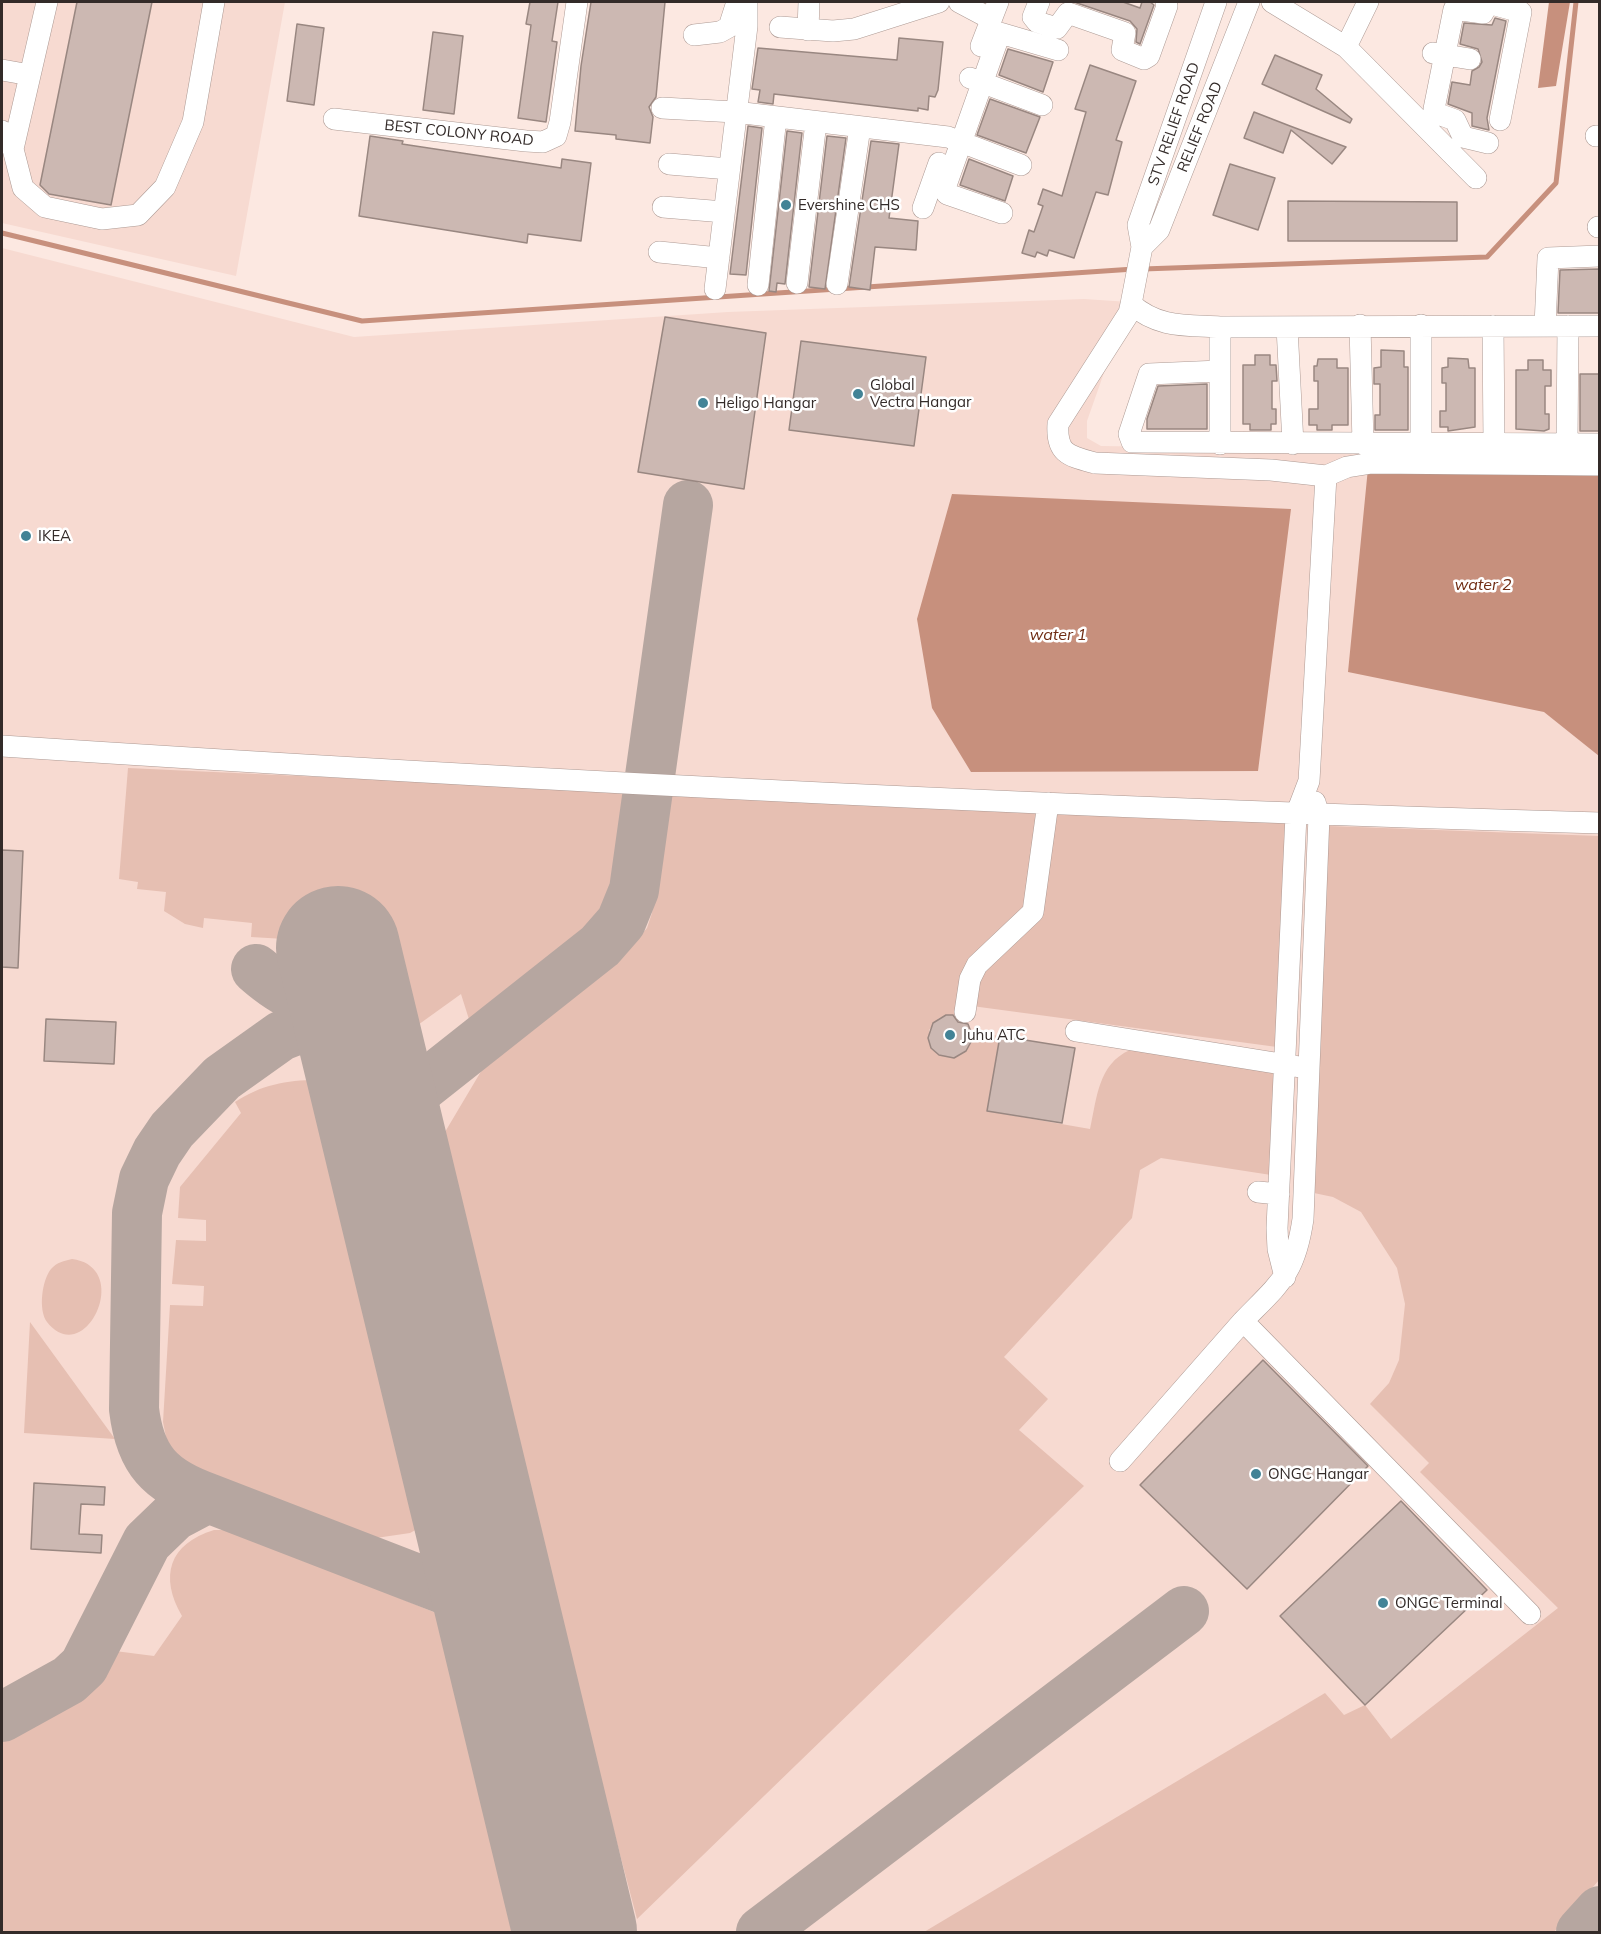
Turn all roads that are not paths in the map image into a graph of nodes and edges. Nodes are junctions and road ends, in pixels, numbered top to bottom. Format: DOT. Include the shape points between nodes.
graph roads {
  1 [pos="47,2"];
  2 [pos="214,2"];
  3 [pos="577,2"];
  4 [pos="737,2"];
  5 [pos="747,2"];
  6 [pos="939,2"];
  7 [pos="959,2"];
  8 [pos="1039,2"];
  9 [pos="1166,2"];
  10 [pos="1216,2"];
  11 [pos="1250,2"];
  12 [pos="1272,2"];
  13 [pos="1368,2"];
  14 [pos="1440,2"];
  15 [pos="995,10"];
  16 [pos="811,20"];
  17 [pos="780,27"];
  18 [pos="694,35"];
  19 [pos="1346,47"];
  20 [pos="1058,50"];
  21 [pos="1438,54"];
  22 [pos="1470,59"];
  23 [pos="2,70"];
  24 [pos="30,75"];
  25 [pos="975,80"];
  26 [pos="1042,105"];
  27 [pos="662,108"];
  28 [pos="735,112"];
  29 [pos="776,117"];
  30 [pos="334,119"];
  31 [pos="1500,120"];
  32 [pos="816,122"];
  33 [pos="1424,123"];
  34 [pos="860,127"];
  35 [pos="7,140"];
  36 [pos="954,140"];
  37 [pos="1488,143"];
  38 [pos="1167,144"];
  39 [pos="1190,151"];
  40 [pos="669,164"];
  41 [pos="1021,165"];
  42 [pos="729,169"];
  43 [pos="1476,178"];
  44 [pos="663,207"];
  45 [pos="923,208"];
  46 [pos="724,212"];
  47 [pos="1002,213"];
  48 [pos="1141,251"];
  49 [pos="659,252"];
  50 [pos="1599,256"];
  51 [pos="719,258"];
  52 [pos="797,283"];
  53 [pos="837,284"];
  54 [pos="758,285"];
  55 [pos="715,289"];
  56 [pos="1132,300"];
  57 [pos="1360,325"];
  58 [pos="1421,326"];
  59 [pos="1493,326"];
  60 [pos="1545,326"];
  61 [pos="1568,326"];
  62 [pos="1599,326"];
  63 [pos="1220,327"];
  64 [pos="1287,327"];
  65 [pos="1220,371"];
  66 [pos="1220,444"];
  67 [pos="1293,444"];
  68 [pos="1363,444"];
  69 [pos="1421,444"];
  70 [pos="1494,444"];
  71 [pos="1567,444"];
  72 [pos="1599,444"];
  73 [pos="1599,465"];
  74 [pos="1326,476"];
  75 [pos="2,746"];
  76 [pos="1309,781"];
  77 [pos="1048,803"];
  78 [pos="1296,815"];
  79 [pos="1319,816"];
  80 [pos="1599,824"];
  81 [pos="965,1012"];
  82 [pos="1076,1031"];
  83 [pos="1286,1064"];
  84 [pos="1310,1068"];
  85 [pos="1258,1192"];
  86 [pos="1279,1194"];
  87 [pos="1285,1277"];
  88 [pos="1243,1321"];
  89 [pos="1120,1461"];
  90 [pos="1530,1614"];
  1 -- 24 [label="street"];
  2 -- 35 [label="street" via="193,122 165,187 138,215 102,219 45,207 23,188"];
  3 -- 30 [label="street, BEST COLONY ROAD" via="556,136 543,142 526,141"];
  4 -- 18 [label="street" via="729,27"];
  5 -- 28 [label="street"];
  6 -- 16 [label="street" via="872,25"];
  7 -- 15 [label="street"];
  8 -- 9 [label="street" via="1033,17 1037,22 1057,28 1068,13 1125,33 1122,50 1144,59 1149,56"];
  10 -- 38 [label="street, STV RELIEF ROAD"];
  11 -- 39 [label="street, RELIEF ROAD"];
  12 -- 19 [label="street"];
  13 -- 19 [label="street"];
  14 -- 21 [label="street"];
  15 -- 25 [label="street"];
  16 -- 17 [label="street"];
  19 -- 33 [label="street"];
  20 -- 25 [label="street" via="1000,32"];
  21 -- 22 [label="street"];
  21 -- 31 [label="street" via="1454,9 1483,13 1488,3 1521,12"];
  21 -- 33 [label="street"];
  21 -- 37 [label="street" via="1436,112 1455,120 1463,138"];
  23 -- 24 [label="street"];
  24 -- 35 [label="street"];
  25 -- 26 [label="street"];
  25 -- 36 [label="street"];
  27 -- 28 [label="street"];
  28 -- 29 [label="street"];
  28 -- 42 [label="street"];
  29 -- 32 [label="street"];
  29 -- 54 [label="street"];
  32 -- 34 [label="street"];
  32 -- 52 [label="street"];
  33 -- 43 [label="street"];
  34 -- 36 [label="street"];
  34 -- 53 [label="street"];
  36 -- 41 [label="street"];
  36 -- 45 [label="street"];
  36 -- 47 [label="street" via="946,193"];
  38 -- 39 [label="street"];
  38 -- 48 [label="street, STV RELIEF ROAD" via="1138,225"];
  39 -- 48 [label="street, RELIEF ROAD" via="1159,230"];
  40 -- 42 [label="street"];
  42 -- 46 [label="street"];
  44 -- 46 [label="street"];
  46 -- 51 [label="street"];
  48 -- 56 [label="street, STV RELIEF ROAD"];
  49 -- 51 [label="street"];
  50 -- 60 [label="street" via="1548,258"];
  51 -- 55 [label="street"];
  56 -- 63 [label="street" via="1145,316 1161,322"];
  56 -- 74 [label="street, STV RELIEF ROAD" via="1129,313 1058,424 1057,438 1070,456 1095,463"];
  57 -- 58 [label="street"];
  57 -- 64 [label="street"];
  57 -- 68 [label="street"];
  58 -- 59 [label="street"];
  58 -- 69 [label="street"];
  59 -- 60 [label="street"];
  59 -- 70 [label="street"];
  60 -- 61 [label="street"];
  61 -- 62 [label="street"];
  61 -- 71 [label="street"];
  63 -- 64 [label="street"];
  63 -- 65 [label="street"];
  64 -- 67 [label="street"];
  65 -- 66 [label="street"];
  65 -- 66 [label="street" via="1149,374 1129,434 1137,444"];
  66 -- 67 [label="street"];
  67 -- 68 [label="street"];
  68 -- 69 [label="street"];
  69 -- 70 [label="street"];
  70 -- 71 [label="street"];
  71 -- 72 [label="street"];
  73 -- 74 [label="street" via="1372,463"];
  74 -- 76 [label="street"];
  75 -- 77 [label="street" via="388,771"];
  76 -- 78 [label="street"];
  76 -- 79 [label="street"];
  77 -- 78 [label="street"];
  77 -- 81 [label="street" via="1033,912 977,965 970,979"];
  78 -- 79 [label="street"];
  78 -- 83 [label="street"];
  79 -- 80 [label="street"];
  79 -- 84 [label="street"];
  82 -- 83 [label="street"];
  83 -- 84 [label="street"];
  83 -- 86 [label="street"];
  84 -- 87 [label="street" via="1303,1219 1299,1247"];
  85 -- 86 [label="street"];
  86 -- 87 [label="street" via="1278,1249"];
  87 -- 88 [label="street"];
  88 -- 89 [label="street"];
  88 -- 90 [label="street"];
}
